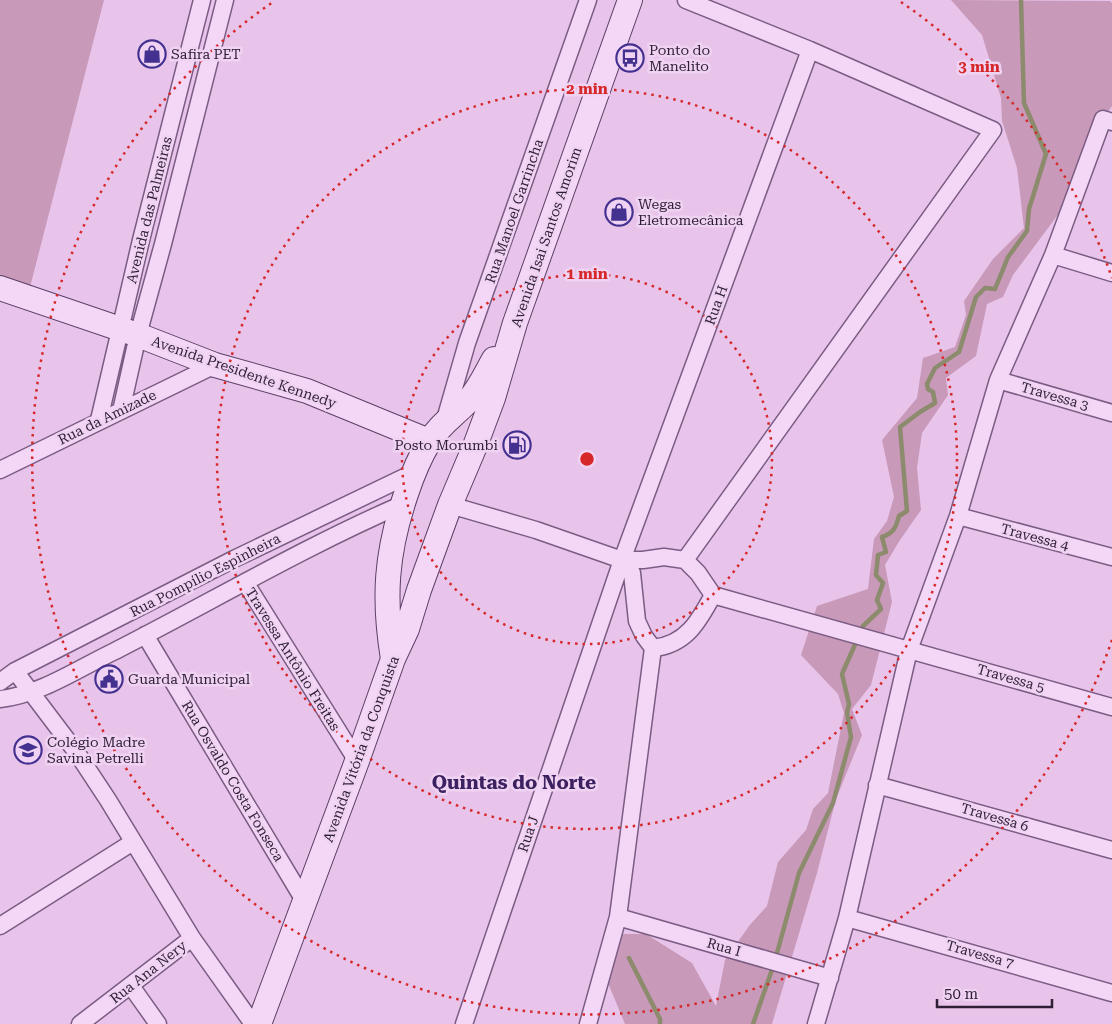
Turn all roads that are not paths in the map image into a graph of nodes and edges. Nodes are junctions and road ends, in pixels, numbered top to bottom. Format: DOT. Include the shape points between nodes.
graph roads {
  1 [pos="202,0"];
  2 [pos="225,0"];
  3 [pos="588,0"];
  4 [pos="630,0"];
  5 [pos="686,0"];
  6 [pos="810,50"];
  7 [pos="1108,120"];
  8 [pos="1052,255"];
  9 [pos="1112,273"];
  10 [pos="0,288"];
  11 [pos="515,323"];
  12 [pos="128,332"];
  13 [pos="215,365"];
  14 [pos="998,380"];
  15 [pos="121,410"];
  16 [pos="1112,412"];
  17 [pos="99,420"];
  18 [pos="437,431"];
  19 [pos="475,446"];
  20 [pos="0,470"];
  21 [pos="413,473"];
  22 [pos="464,474"];
  23 [pos="402,504"];
  24 [pos="450,505"];
  25 [pos="958,516"];
  26 [pos="1112,558"];
  27 [pos="622,560"];
  28 [pos="684,560"];
  29 [pos="244,582"];
  30 [pos="713,595"];
  31 [pos="145,635"];
  32 [pos="653,648"];
  33 [pos="909,650"];
  34 [pos="393,658"];
  35 [pos="14,671"];
  36 [pos="0,682"];
  37 [pos="31,692"];
  38 [pos="0,699"];
  39 [pos="1112,707"];
  40 [pos="358,760"];
  41 [pos="877,784"];
  42 [pos="133,842"];
  43 [pos="1112,850"];
  44 [pos="305,902"];
  45 [pos="618,917"];
  46 [pos="847,918"];
  47 [pos="0,926"];
  48 [pos="192,938"];
  49 [pos="830,978"];
  50 [pos="131,986"];
  51 [pos="1112,992"];
  52 [pos="80,1024"];
  53 [pos="158,1024"];
  54 [pos="253,1024"];
  55 [pos="259,1024"];
  56 [pos="464,1024"];
  57 [pos="588,1024"];
  58 [pos="816,1024"];
  1 -- 12 [label="street, Avenida das Palmeiras"];
  2 -- 12 [label="street, Avenida das Palmeiras" via="163,244"];
  3 -- 18 [label="street, Rua Manoel Garrincha"];
  4 -- 11 [label="main road, Avenida Isai Santos Amorim"];
  5 -- 6 [label="street"];
  6 -- 27 [label="street, Rua H"];
  6 -- 28 [label="street" via="993,130"];
  7 -- 8 [label="street"];
  8 -- 9 [label="street"];
  8 -- 14 [label="street"];
  10 -- 12 [label="main road, Avenida Presidente Kennedy"];
  11 -- 18 [label="main road" via="470,399"];
  11 -- 19 [label="main road, Avenida Isai Santos Amorim"];
  12 -- 13 [label="main road, Avenida Presidente Kennedy"];
  12 -- 15 [label="street, Avenida das Palmeiras"];
  12 -- 17 [label="street, Avenida das Palmeiras"];
  13 -- 15 [label="street, Rua da Amizade"];
  13 -- 18 [label="main road, Avenida Presidente Kennedy"];
  14 -- 16 [label="street, Travessa 3"];
  14 -- 25 [label="street"];
  15 -- 17 [label="street, Rua da Amizade"];
  17 -- 20 [label="street, Rua da Amizade"];
  18 -- 19 [label="main road, Avenida Presidente Kennedy" via="452,432"];
  18 -- 21 [label="main road"];
  19 -- 22 [label="main road, Avenida Isai Santos Amorim"];
  21 -- 23 [label="main road"];
  21 -- 35 [label="street, Rua Pompílio Espinheira" via="234,559"];
  22 -- 24 [label="main road, Avenida Vitória da Conquista"];
  23 -- 29 [label="street, Rua Pompílio Espinheira"];
  23 -- 34 [label="main road" via="387,570 387,614"];
  24 -- 27 [label="street"];
  24 -- 34 [label="main road, Avenida Vitória da Conquista" via="407,629"];
  25 -- 26 [label="street, Travessa 4"];
  25 -- 33 [label="street"];
  27 -- 28 [label="street" via="664,557"];
  27 -- 32 [label="street" via="632,573 637,620"];
  27 -- 56 [label="street, Rua J"];
  28 -- 30 [label="street"];
  29 -- 31 [label="street, Rua Pompílio Espinheira"];
  29 -- 40 [label="street, Travessa Antônio Freitas"];
  30 -- 32 [label="street" via="700,618 684,636 666,647"];
  30 -- 33 [label="street, Travessa 5"];
  31 -- 37 [label="street, Rua Pompílio Espinheira"];
  31 -- 44 [label="street, Rua Osvaldo Costa Fonseca"];
  32 -- 45 [label="street"];
  33 -- 39 [label="street, Travessa 5"];
  33 -- 41 [label="street"];
  34 -- 40 [label="main road, Avenida Vitória da Conquista"];
  35 -- 36 [label="street, Rua Pompílio Espinheira"];
  35 -- 37 [label="street"];
  37 -- 38 [label="street, Rua Pompílio Espinheira"];
  37 -- 42 [label="street" via="77,754"];
  40 -- 44 [label="main road, Avenida Vitória da Conquista"];
  41 -- 43 [label="street, Travessa 6"];
  41 -- 46 [label="street"];
  42 -- 47 [label="street"];
  42 -- 48 [label="street"];
  44 -- 55 [label="main road, Avenida Vitória da Conquista"];
  45 -- 49 [label="street, Rua I"];
  45 -- 57 [label="street"];
  46 -- 49 [label="street"];
  46 -- 51 [label="street, Travessa 7"];
  48 -- 50 [label="street, Rua Ana Nery"];
  48 -- 54 [label="street"];
  49 -- 58 [label="street"];
  50 -- 52 [label="street, Rua Ana Nery"];
  50 -- 53 [label="street"];
}
